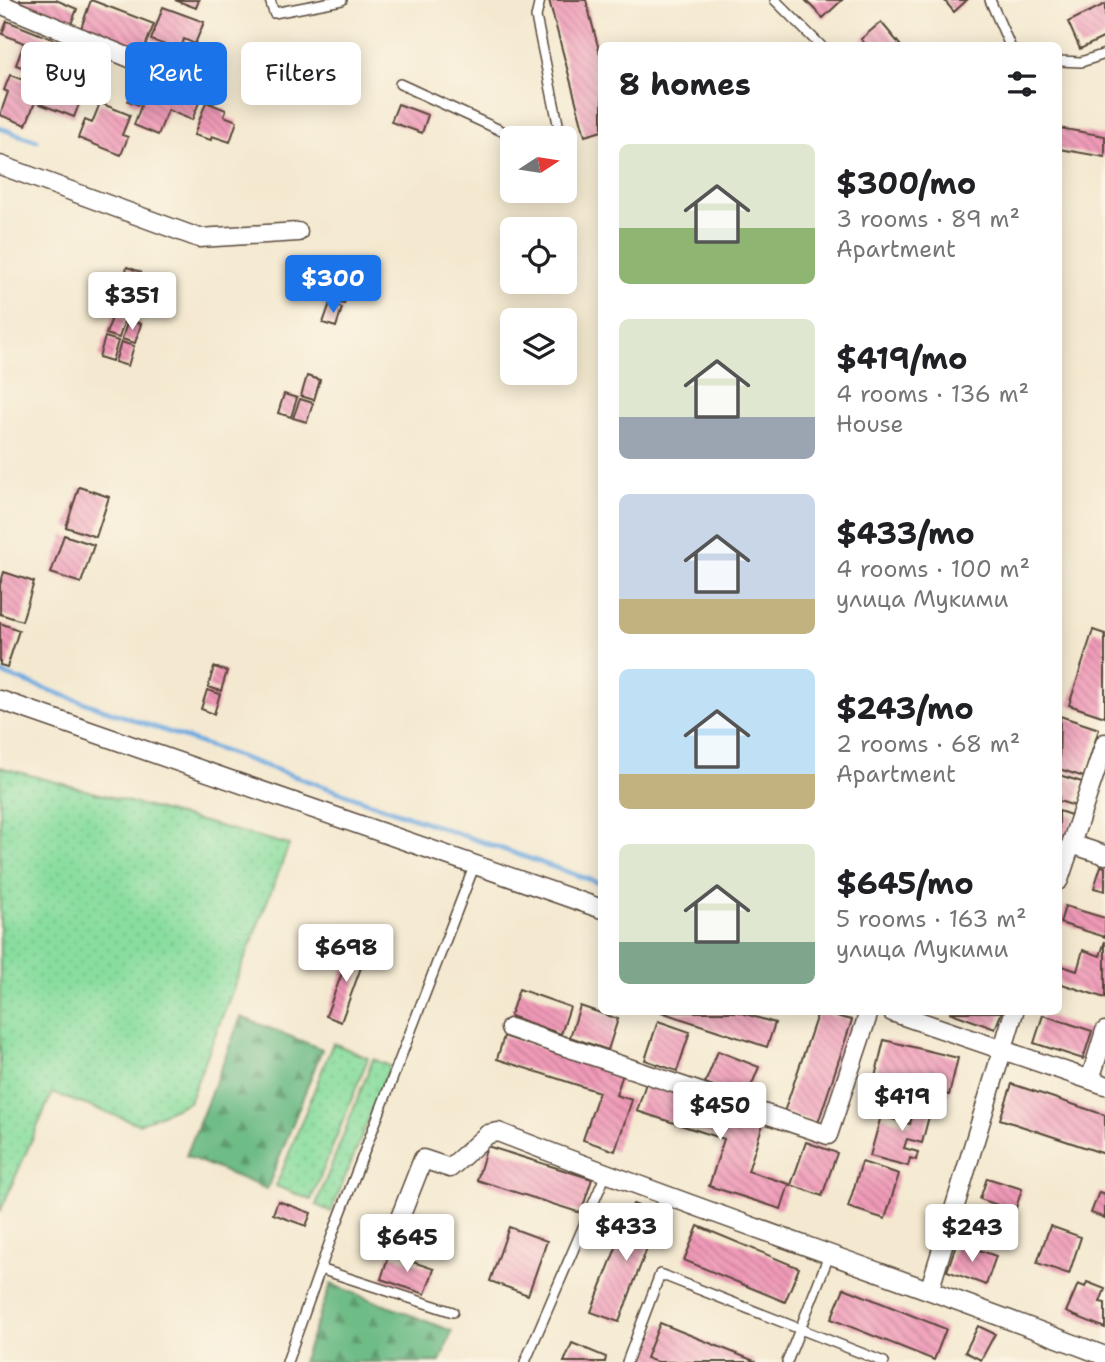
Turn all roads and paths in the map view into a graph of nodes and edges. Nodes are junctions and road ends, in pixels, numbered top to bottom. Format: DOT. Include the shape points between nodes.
graph roads {
  1 [pos="270,0"];
  2 [pos="342,0"];
  3 [pos="540,0"];
  4 [pos="775,0"];
  5 [pos="989,0"];
  6 [pos="0,4"];
  7 [pos="1008,41"];
  8 [pos="817,42"];
  9 [pos="1105,54"];
  10 [pos="125,56"];
  11 [pos="1062,61"];
  12 [pos="400,84"];
  13 [pos="559,126"];
  14 [pos="500,130"];
  15 [pos="0,165"];
  16 [pos="298,232"];
  17 [pos="0,700"];
  18 [pos="1105,743"];
  19 [pos="1071,844"];
  20 [pos="1105,855"];
  21 [pos="475,864"];
  22 [pos="1062,871"];
  23 [pos="598,908"];
  24 [pos="868,1015"];
  25 [pos="901,1015"];
  26 [pos="1013,1015"];
  27 [pos="510,1028"];
  28 [pos="1105,1031"];
  29 [pos="1001,1050"];
  30 [pos="1098,1083"];
  31 [pos="606,1174"];
  32 [pos="394,1233"];
  33 [pos="830,1254"];
  34 [pos="320,1269"];
  35 [pos="930,1288"];
  36 [pos="453,1312"];
  37 [pos="799,1331"];
  38 [pos="1105,1356"];
  39 [pos="287,1362"];
  40 [pos="525,1362"];
  41 [pos="627,1362"];
  42 [pos="787,1362"];
  43 [pos="884,1362"];
  1 -- 2 [label="lane" via="274,13"];
  3 -- 13 [label="lane" via="536,17"];
  4 -- 8 [label="lane"];
  5 -- 7 [label="lane"];
  6 -- 10 [label="street"];
  9 -- 11 [label="lane" via="1081,62"];
  12 -- 14 [label="lane"];
  15 -- 16 [label="street" via="199,238"];
  17 -- 21 [label="street"];
  18 -- 19 [label="street"];
  19 -- 20 [label="street"];
  19 -- 22 [label="street"];
  21 -- 23 [label="street"];
  21 -- 34 [label="lane"];
  24 -- 27 [label="street" via="828,1135"];
  25 -- 29 [label="street"];
  26 -- 29 [label="street"];
  28 -- 30 [label="street"];
  29 -- 30 [label="street"];
  29 -- 35 [label="street"];
  31 -- 32 [label="street" via="498,1132 488,1134 450,1168 423,1159"];
  31 -- 33 [label="street"];
  31 -- 40 [label="lane"];
  33 -- 35 [label="street"];
  33 -- 37 [label="lane"];
  34 -- 36 [label="lane"];
  34 -- 39 [label="lane"];
  35 -- 38 [label="street"];
  37 -- 41 [label="lane" via="660,1274"];
  37 -- 42 [label="lane"];
  37 -- 43 [label="lane"];
}
